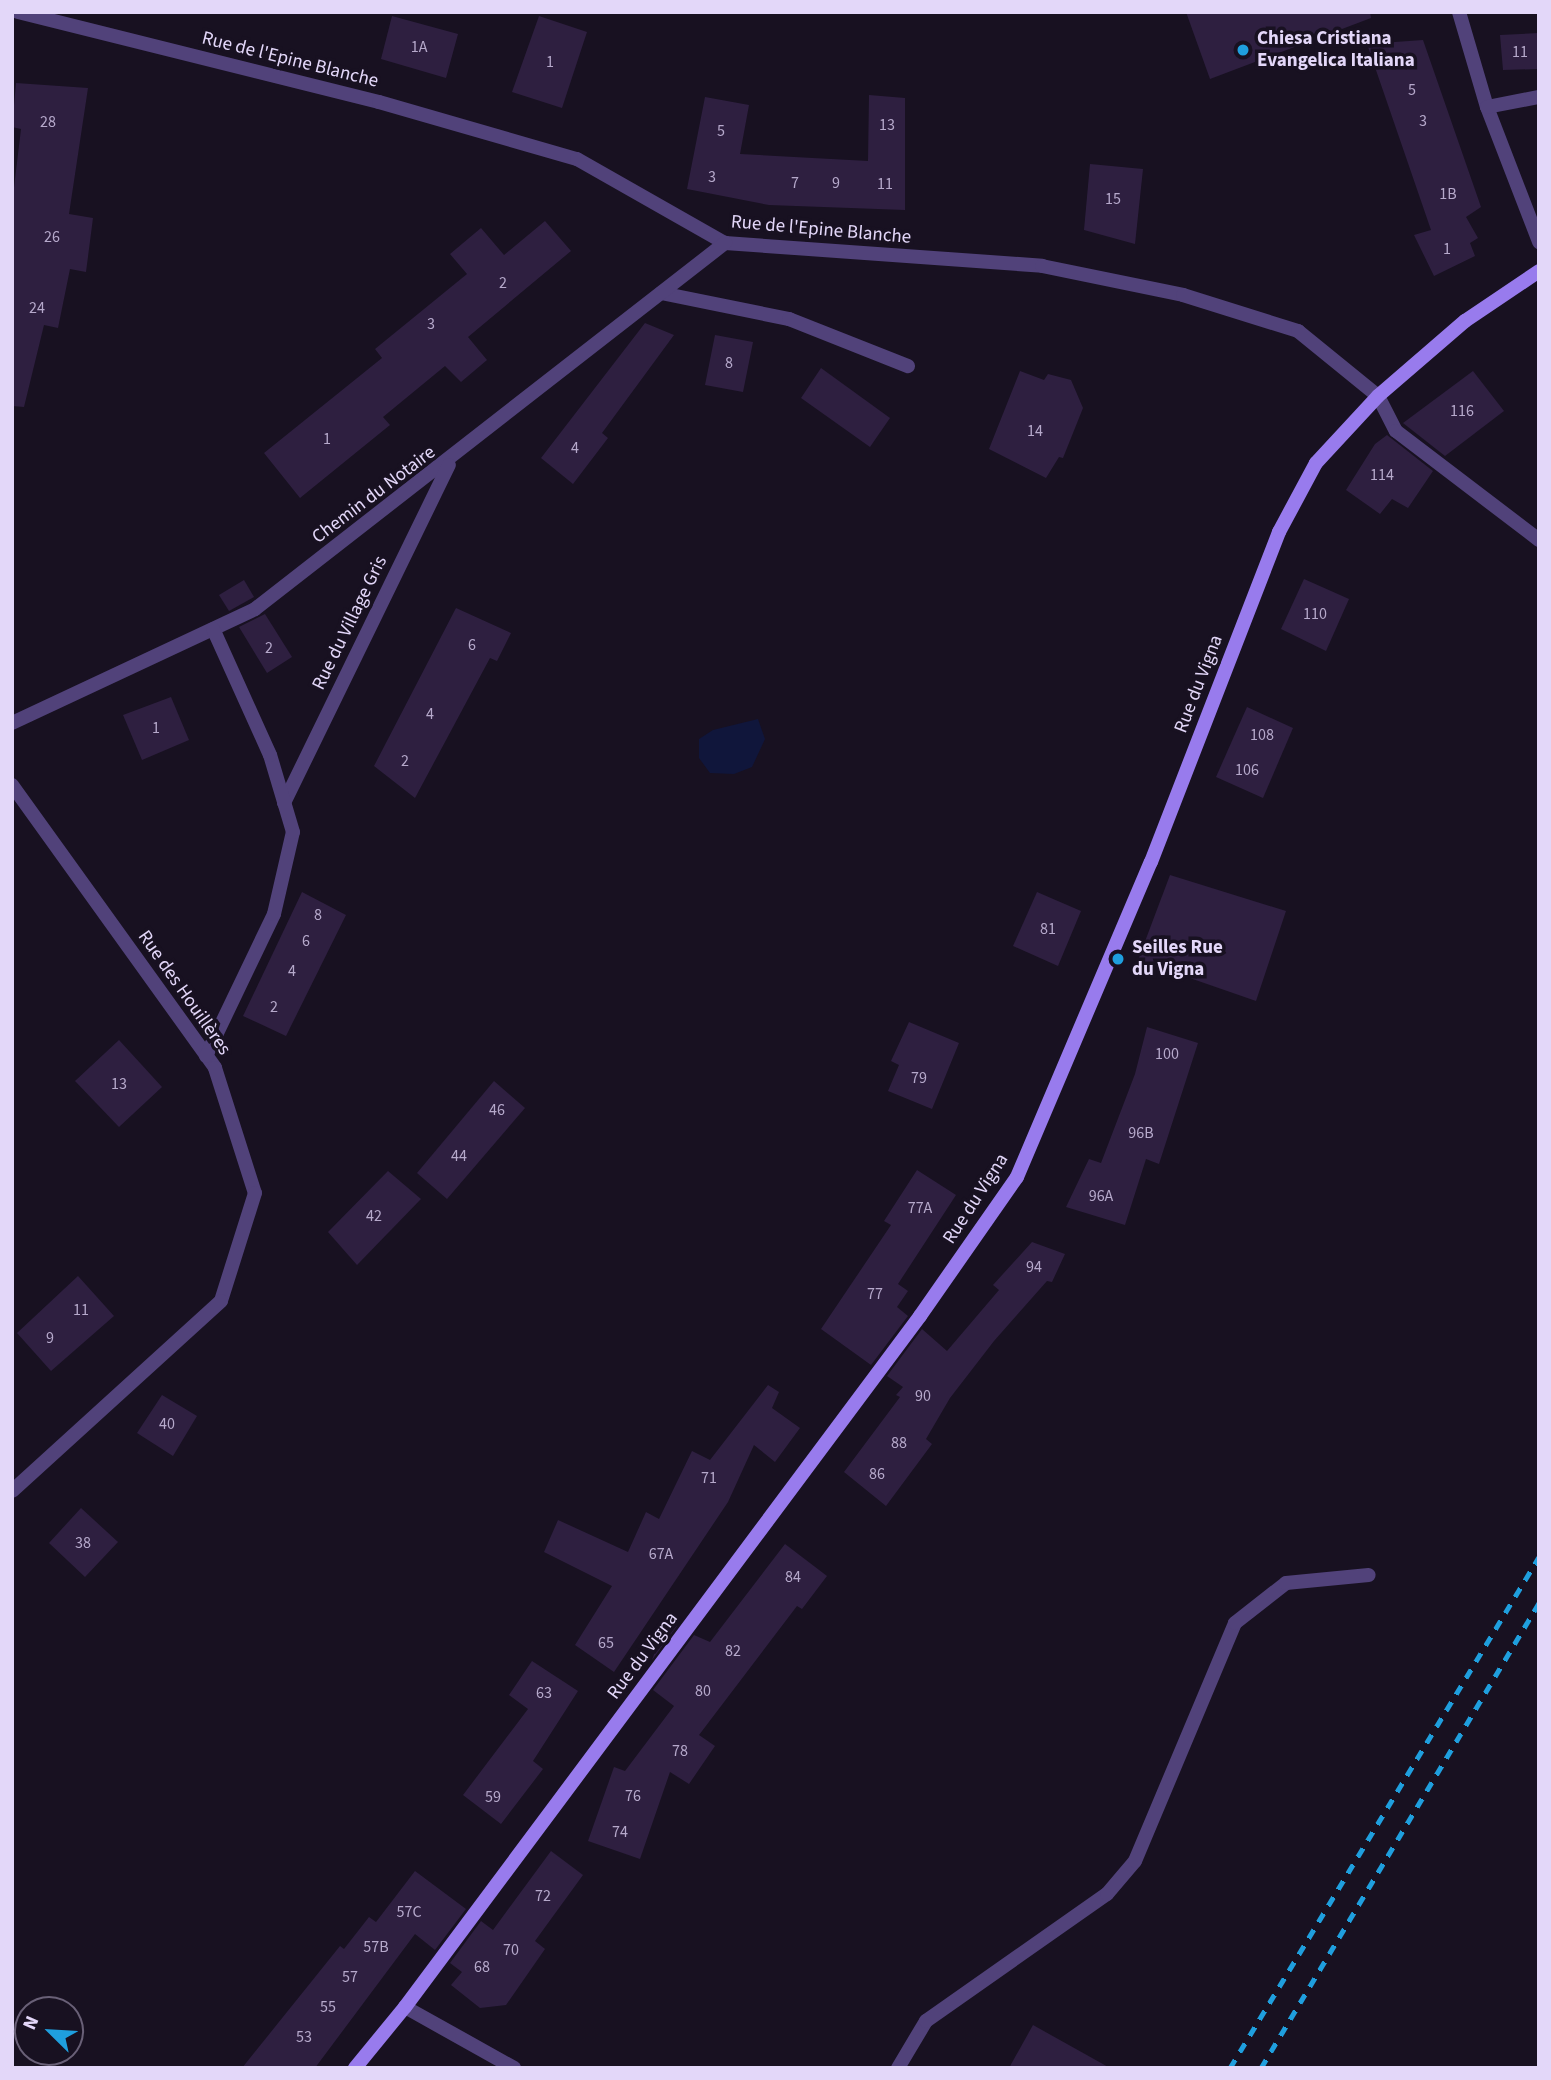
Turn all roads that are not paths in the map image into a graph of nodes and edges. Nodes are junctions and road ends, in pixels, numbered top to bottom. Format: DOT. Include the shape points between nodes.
graph roads {
  1 [pos="18,12"];
  2 [pos="1459,12"];
  3 [pos="1539,97"];
  4 [pos="1487,107"];
  5 [pos="725,243"];
  6 [pos="1539,243"];
  7 [pos="1539,271"];
  8 [pos="661,293"];
  9 [pos="908,366"];
  10 [pos="1378,396"];
  11 [pos="451,460"];
  12 [pos="1539,540"];
  13 [pos="213,629"];
  14 [pos="12,723"];
  15 [pos="12,785"];
  16 [pos="284,803"];
  17 [pos="206,1056"];
  18 [pos="12,1491"];
  19 [pos="1369,1575"];
  20 [pos="405,2007"];
  21 [pos="355,2068"];
  22 [pos="514,2068"];
  23 [pos="898,2068"];
  1 -- 5 [label="street, Rue de l'Epine Blanche" via="379,102 578,159"];
  2 -- 4 [label="street"];
  3 -- 4 [label="street"];
  4 -- 6 [label="street"];
  5 -- 8 [label="street, Chemin du Notaire"];
  5 -- 10 [label="street, Rue de l'Epine Blanche" via="1042,266 1183,295 1298,331"];
  7 -- 10 [label="street, Rue du Vigna" via="1465,321"];
  8 -- 9 [label="street" via="789,319"];
  8 -- 11 [label="street, Chemin du Notaire"];
  10 -- 12 [label="street" via="1396,431"];
  10 -- 20 [label="street, Rue du Vigna" via="1316,463 1279,532 1151,862 1017,1177 912,1327"];
  11 -- 13 [label="street, Chemin du Notaire" via="255,609"];
  11 -- 16 [label="street, Rue du Village Gris"];
  13 -- 14 [label="street, Chemin du Notaire"];
  13 -- 16 [label="street" via="270,755"];
  15 -- 17 [label="street, Rue des Houillères"];
  16 -- 17 [label="street" via="293,832 274,914"];
  17 -- 18 [label="street, Rue des Houillères" via="215,1068 255,1193 221,1301"];
  19 -- 23 [label="street" via="1286,1583 1235,1623 1135,1861 1107,1894 926,2021"];
  20 -- 21 [label="street, Rue du Vigna"];
  20 -- 22 [label="street"];
}
